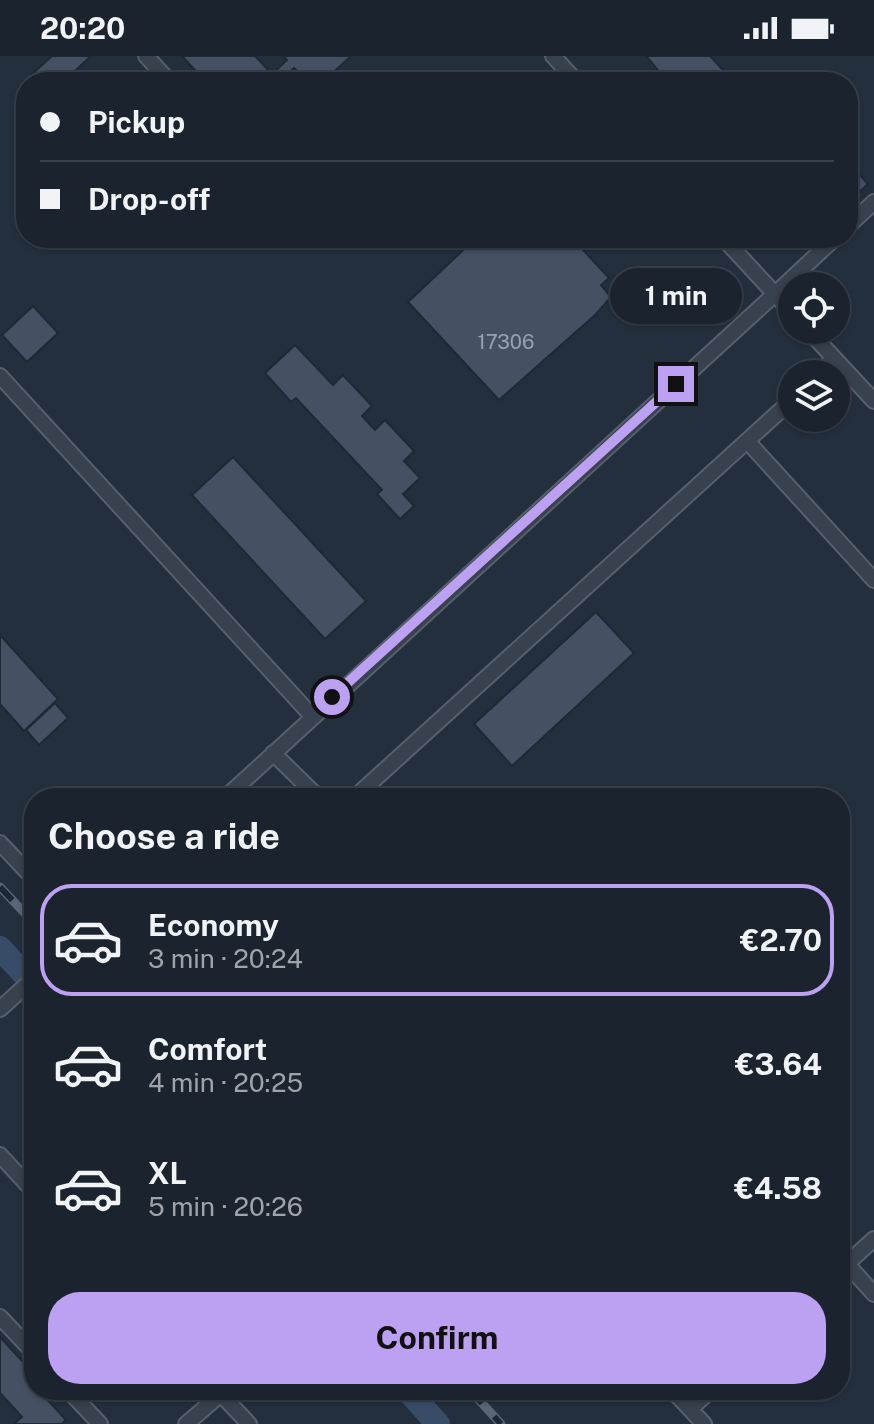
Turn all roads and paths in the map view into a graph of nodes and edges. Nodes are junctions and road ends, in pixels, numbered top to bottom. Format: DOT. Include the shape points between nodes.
graph roads {
  1 [pos="146,56"];
  2 [pos="553,56"];
  3 [pos="161,72"];
  4 [pos="568,72"];
  5 [pos="874,202"];
  6 [pos="858,217"];
  7 [pos="732,248"];
  8 [pos="824,248"];
  9 [pos="775,294"];
  10 [pos="778,297"];
  11 [pos="821,344"];
  12 [pos="834,358"];
  13 [pos="0,376"];
  14 [pos="874,401"];
  15 [pos="778,413"];
  16 [pos="748,442"];
  17 [pos="874,580"];
  18 [pos="312,716"];
  19 [pos="273,753"];
  20 [pos="236,788"];
  21 [pos="309,788"];
  22 [pos="365,788"];
  23 [pos="0,843"];
  24 [pos="24,868"];
  25 [pos="24,987"];
  26 [pos="0,1009"];
  27 [pos="0,1155"];
  28 [pos="24,1181"];
  29 [pos="874,1239"];
  30 [pos="850,1261"];
  31 [pos="850,1272"];
  32 [pos="874,1294"];
  33 [pos="0,1317"];
  34 [pos="24,1342"];
  35 [pos="77,1400"];
  36 [pos="211,1400"];
  37 [pos="226,1400"];
  38 [pos="681,1400"];
  39 [pos="700,1400"];
  40 [pos="690,1409"];
  41 [pos="100,1424"];
  42 [pos="186,1424"];
  43 [pos="249,1424"];
  44 [pos="704,1424"];
  1 -- 3 [label="lane"];
  2 -- 4 [label="lane"];
  5 -- 6 [label="lane"];
  7 -- 9 [label="lane"];
  8 -- 9 [label="lane"];
  9 -- 10 [label="lane"];
  9 -- 18 [label="lane"];
  11 -- 12 [label="lane"];
  12 -- 14 [label="lane"];
  13 -- 18 [label="lane"];
  15 -- 16 [label="lane"];
  16 -- 17 [label="lane"];
  16 -- 22 [label="lane"];
  18 -- 19 [label="lane"];
  19 -- 20 [label="lane"];
  19 -- 21 [label="lane"];
  23 -- 24 [label="lane"];
  25 -- 26 [label="lane"];
  27 -- 28 [label="lane"];
  29 -- 30 [label="lane"];
  31 -- 32 [label="lane"];
  33 -- 34 [label="lane"];
  35 -- 41 [label="lane"];
  36 -- 42 [label="lane"];
  37 -- 43 [label="lane"];
  38 -- 40 [label="lane"];
  39 -- 40 [label="lane"];
  40 -- 44 [label="lane"];
}
